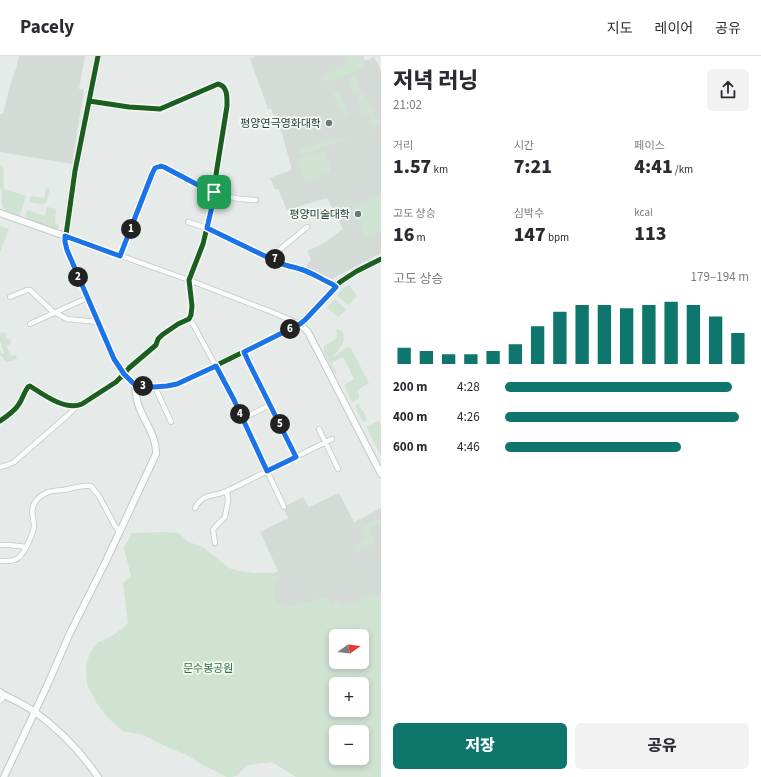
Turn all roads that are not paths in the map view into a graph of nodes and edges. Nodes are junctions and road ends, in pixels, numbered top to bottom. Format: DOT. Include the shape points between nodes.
graph roads {
  1 [pos="98,56"];
  2 [pos="89,100"];
  3 [pos="214,192"];
  4 [pos="256,200"];
  5 [pos="0,213"];
  6 [pos="188,222"];
  7 [pos="308,227"];
  8 [pos="207,228"];
  9 [pos="65,236"];
  10 [pos="120,256"];
  11 [pos="272,256"];
  12 [pos="381,259"];
  13 [pos="189,280"];
  14 [pos="336,287"];
  15 [pos="10,297"];
  16 [pos="87,298"];
  17 [pos="55,312"];
  18 [pos="189,318"];
  19 [pos="98,322"];
  20 [pos="30,324"];
  21 [pos="300,324"];
  22 [pos="244,352"];
  23 [pos="216,366"];
  24 [pos="124,374"];
  25 [pos="135,385"];
  26 [pos="154,387"];
  27 [pos="270,405"];
  28 [pos="77,406"];
  29 [pos="242,419"];
  30 [pos="0,421"];
  31 [pos="171,422"];
  32 [pos="319,429"];
  33 [pos="332,439"];
  34 [pos="325,442"];
  35 [pos="296,457"];
  36 [pos="0,467"];
  37 [pos="338,469"];
  38 [pos="267,471"];
  39 [pos="381,474"];
  40 [pos="228,491"];
  41 [pos="284,507"];
  42 [pos="194,508"];
  43 [pos="120,532"];
  44 [pos="215,543"];
  45 [pos="0,545"];
  46 [pos="26,547"];
  47 [pos="0,561"];
  48 [pos="1,696"];
  49 [pos="34,712"];
  50 [pos="4,777"];
  51 [pos="98,777"];
  1 -- 2 [label="street"];
  2 -- 3 [label="street" via="160,109 218,84 221,85 227,94 227,106"];
  2 -- 9 [label="street"];
  3 -- 4 [label="street"];
  3 -- 8 [label="street"];
  3 -- 10 [label="street" via="164,167 155,168"];
  5 -- 9 [label="street"];
  6 -- 8 [label="street"];
  7 -- 11 [label="street"];
  8 -- 11 [label="street" via="267,257"];
  8 -- 13 [label="street"];
  9 -- 10 [label="street"];
  9 -- 16 [label="street" via="67,250"];
  10 -- 13 [label="street"];
  11 -- 14 [label="street" via="282,264 300,269"];
  12 -- 14 [label="street" via="357,271"];
  13 -- 18 [label="street" via="192,306"];
  13 -- 21 [label="street"];
  14 -- 21 [label="street"];
  15 -- 17 [label="street" via="30,290"];
  16 -- 17 [label="street"];
  16 -- 19 [label="street"];
  17 -- 19 [label="street" via="67,319"];
  17 -- 20 [label="street"];
  18 -- 23 [label="street"];
  18 -- 24 [label="street" via="162,335 156,345"];
  19 -- 24 [label="street" via="114,359"];
  21 -- 22 [label="street"];
  21 -- 39 [label="street" via="310,336"];
  22 -- 23 [label="street"];
  22 -- 27 [label="street"];
  23 -- 26 [label="street" via="177,384"];
  23 -- 29 [label="street"];
  24 -- 25 [label="street"];
  24 -- 28 [label="street"];
  25 -- 26 [label="street"];
  25 -- 43 [label="street" via="138,403 156,447 156,454"];
  26 -- 31 [label="street"];
  27 -- 29 [label="street"];
  27 -- 35 [label="street"];
  28 -- 30 [label="street" via="51,400 30,386 15,410"];
  28 -- 36 [label="street" via="14,462"];
  29 -- 38 [label="street"];
  32 -- 34 [label="street"];
  33 -- 34 [label="street"];
  34 -- 35 [label="street"];
  34 -- 37 [label="street"];
  35 -- 38 [label="street"];
  38 -- 40 [label="street"];
  38 -- 41 [label="street"];
  40 -- 42 [label="street" via="206,496"];
  40 -- 44 [label="street" via="225,517 213,530"];
  43 -- 46 [label="street" via="91,486 80,486 48,492 36,501 32,510 33,533"];
  43 -- 49 [label="street"];
  45 -- 46 [label="street"];
  46 -- 47 [label="street" via="15,560"];
  48 -- 49 [label="street" via="14,700"];
  49 -- 50 [label="street"];
  49 -- 51 [label="street" via="59,731"];
}
